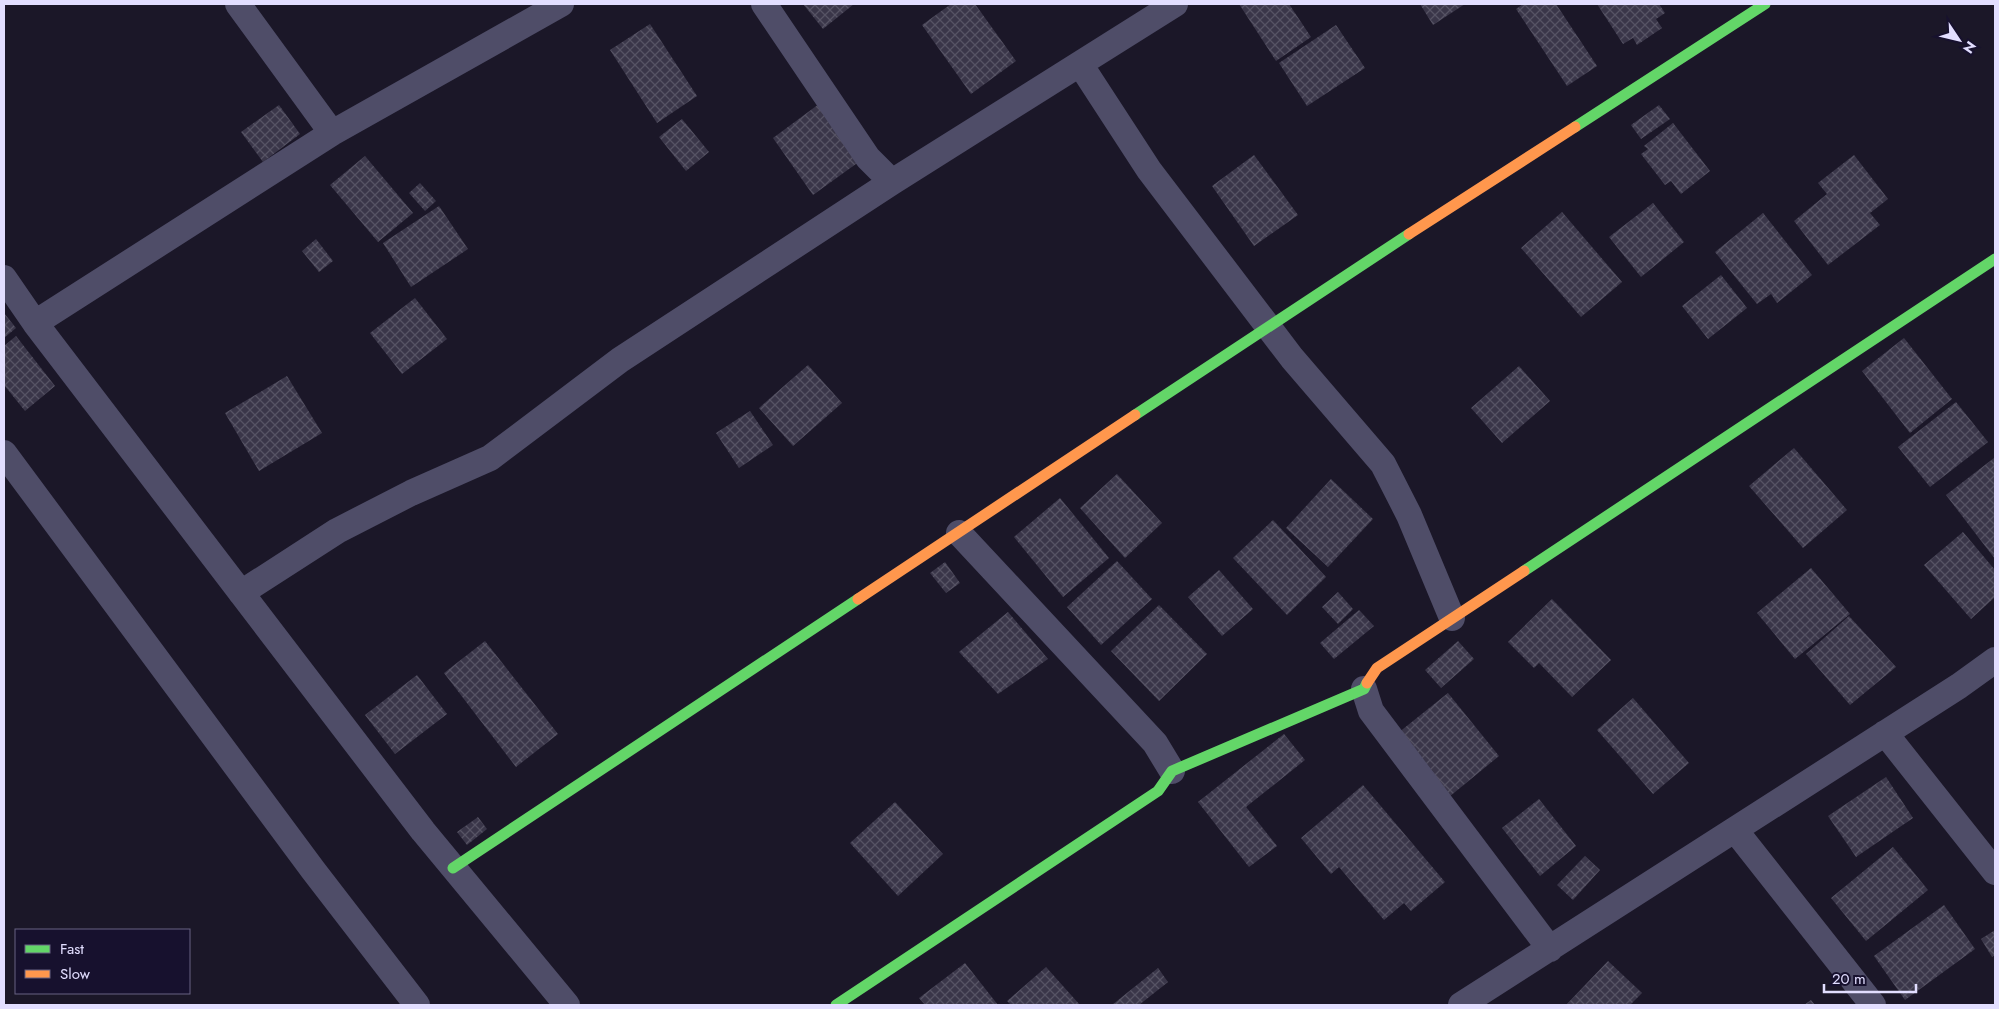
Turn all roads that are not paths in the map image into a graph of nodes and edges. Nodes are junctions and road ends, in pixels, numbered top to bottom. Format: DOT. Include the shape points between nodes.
graph roads {
  1 [pos="238,4"];
  2 [pos="561,4"];
  3 [pos="764,4"];
  4 [pos="1175,4"];
  5 [pos="1765,4"];
  6 [pos="1080,64"];
  7 [pos="332,133"];
  8 [pos="892,182"];
  9 [pos="1995,259"];
  10 [pos="4,278"];
  11 [pos="35,322"];
  12 [pos="1268,326"];
  13 [pos="4,453"];
  14 [pos="959,533"];
  15 [pos="241,593"];
  16 [pos="1452,618"];
  17 [pos="1995,660"];
  18 [pos="1364,688"];
  19 [pos="1886,733"];
  20 [pos="1172,772"];
  21 [pos="1735,830"];
  22 [pos="453,868"];
  23 [pos="1995,872"];
  24 [pos="1550,949"];
  25 [pos="1476,1001"];
  26 [pos="417,1005"];
  27 [pos="567,1005"];
  28 [pos="836,1005"];
  29 [pos="1874,1005"];
  1 -- 7 [label="street"];
  2 -- 7 [label="street"];
  3 -- 8 [label="street" via="868,158"];
  4 -- 6 [label="street"];
  5 -- 12 [label="street"];
  6 -- 8 [label="street"];
  6 -- 12 [label="street" via="1149,170"];
  7 -- 11 [label="street"];
  8 -- 15 [label="street" via="620,360 490,458 337,531"];
  9 -- 16 [label="street"];
  10 -- 11 [label="street"];
  11 -- 15 [label="street"];
  12 -- 14 [label="street"];
  12 -- 16 [label="street" via="1383,464 1409,515"];
  13 -- 26 [label="street"];
  14 -- 20 [label="street" via="1155,743"];
  14 -- 22 [label="street"];
  15 -- 22 [label="street"];
  16 -- 18 [label="street" via="1377,668"];
  17 -- 19 [label="street"];
  18 -- 20 [label="street"];
  18 -- 24 [label="street" via="1371,711"];
  19 -- 21 [label="street"];
  19 -- 23 [label="street"];
  20 -- 28 [label="street" via="1158,791"];
  21 -- 24 [label="street"];
  21 -- 29 [label="street"];
  22 -- 27 [label="street"];
  24 -- 25 [label="street"];
}
